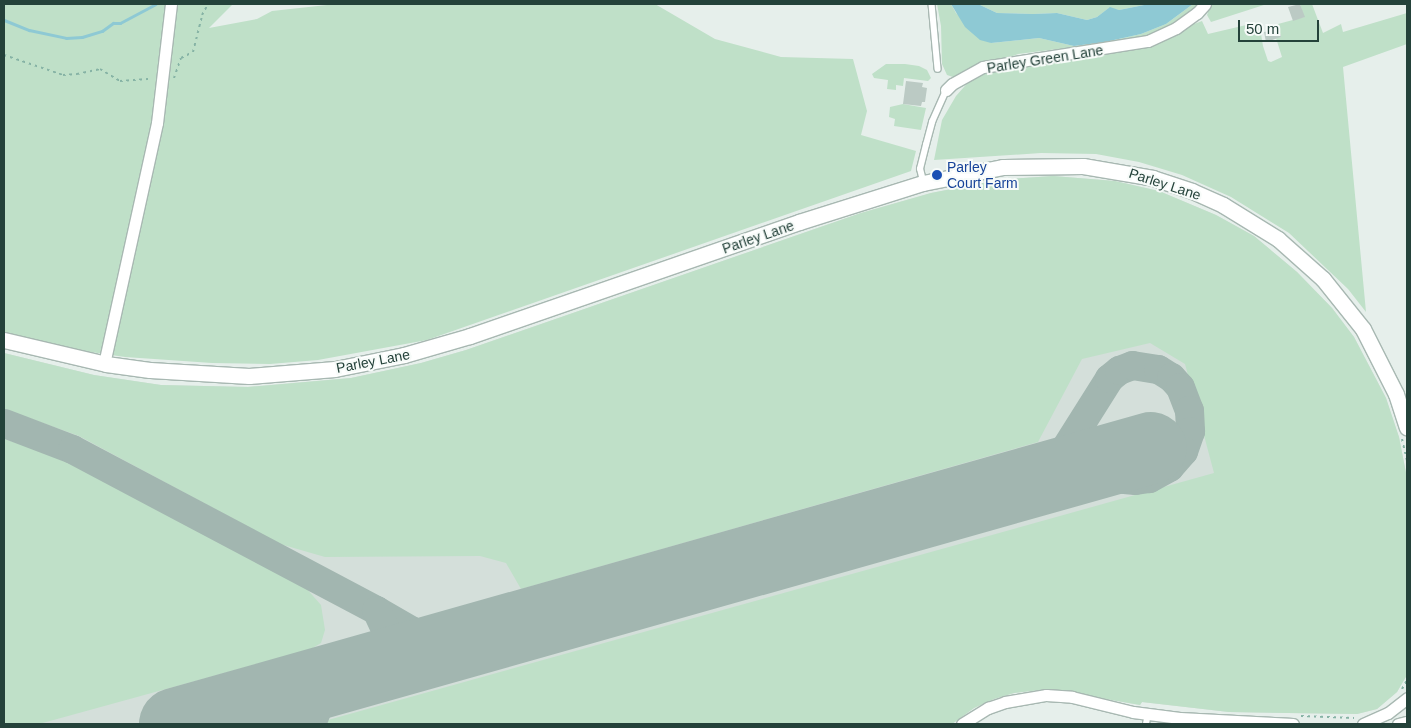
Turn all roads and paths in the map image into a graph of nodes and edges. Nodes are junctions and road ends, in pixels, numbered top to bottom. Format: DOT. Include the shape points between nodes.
graph roads {
  1 [pos="171,4"];
  2 [pos="208,4"];
  3 [pos="932,4"];
  4 [pos="1206,4"];
  5 [pos="4,55"];
  6 [pos="938,69"];
  7 [pos="163,80"];
  8 [pos="946,90"];
  9 [pos="923,183"];
  10 [pos="4,340"];
  11 [pos="104,364"];
  12 [pos="1405,432"];
  13 [pos="1407,460"];
  14 [pos="1407,698"];
  15 [pos="1147,719"];
  16 [pos="1407,722"];
  17 [pos="962,724"];
  18 [pos="1285,724"];
  19 [pos="1362,724"];
  20 [pos="1398,724"];
  1 -- 7 [label="street"];
  2 -- 7 [label="path" via="193,52 181,58 173,80"];
  3 -- 6 [label="lane"];
  4 -- 8 [label="street, Parley Green Lane" via="1176,28 1148,41 983,67"];
  5 -- 7 [label="path" via="63,75 100,69 120,82"];
  7 -- 11 [label="street" via="158,123"];
  8 -- 9 [label="lane, Parley Green Lane" via="926,144 920,169"];
  9 -- 11 [label="main road, Parley Lane" via="799,222 566,304 404,355 335,369 249,376"];
  9 -- 12 [label="main road, Parley Lane" via="1003,167 1083,166 1153,178 1223,205 1278,239 1307,263 1344,304 1381,361 1396,394"];
  10 -- 11 [label="main road, Parley Lane"];
  12 -- 13 [label="path"];
  14 -- 19 [label="street" via="1388,714"];
  15 -- 17 [label="street" via="1072,697 1046,695 1005,702"];
  15 -- 18 [label="street"];
  16 -- 20 [label="street"];
}
